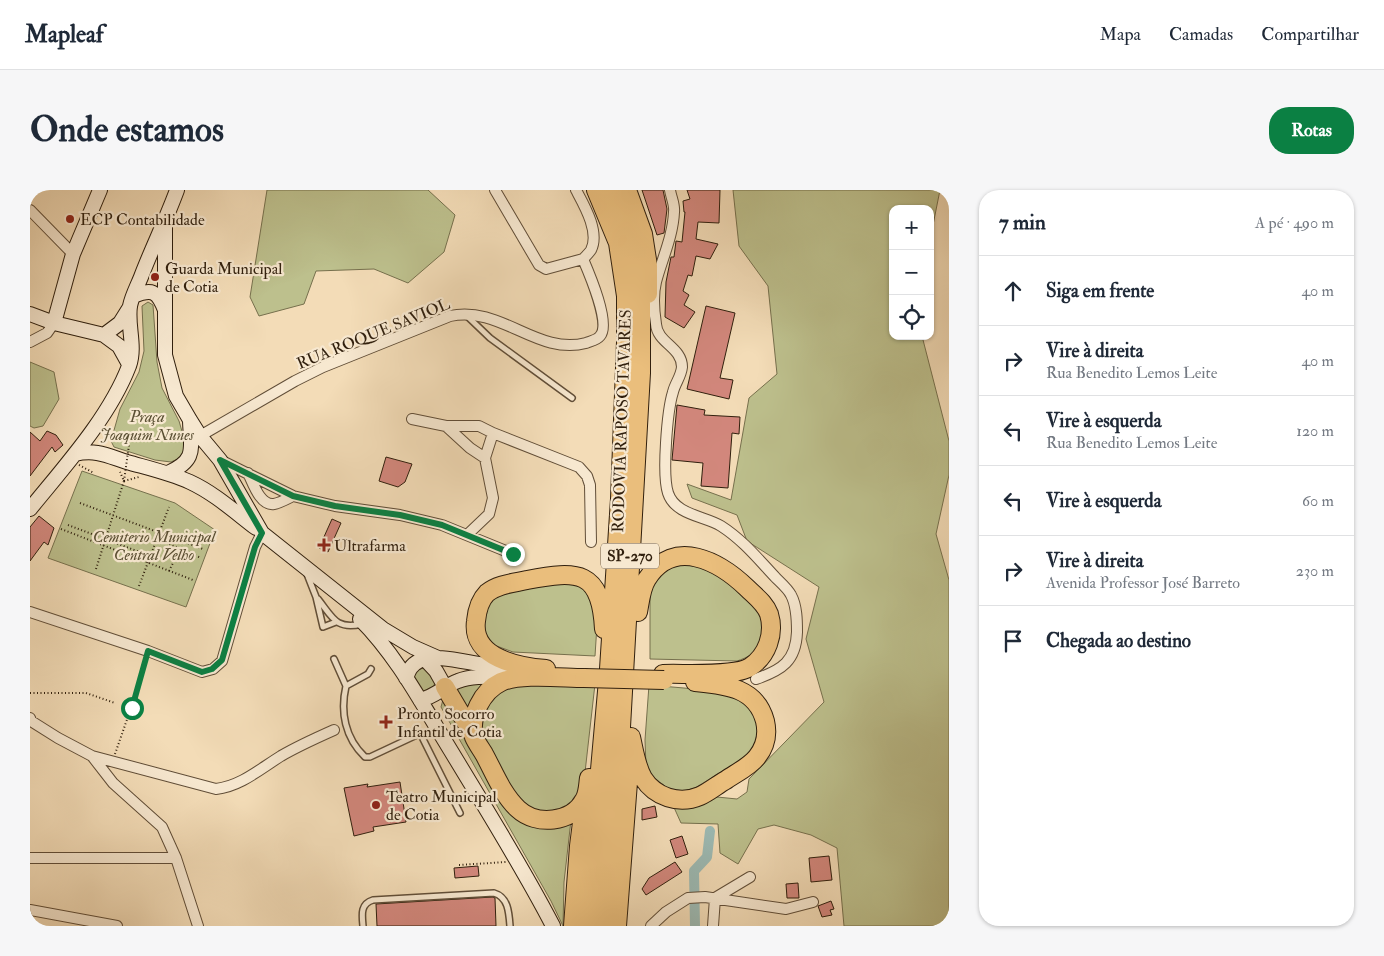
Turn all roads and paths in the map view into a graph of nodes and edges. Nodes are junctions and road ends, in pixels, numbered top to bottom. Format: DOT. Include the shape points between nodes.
graph roads {
  1 [pos="100,190"];
  2 [pos="177,190"];
  3 [pos="495,190"];
  4 [pos="576,190"];
  5 [pos="596,190"];
  6 [pos="610,190"];
  7 [pos="627,190"];
  8 [pos="670,190"];
  9 [pos="30,210"];
  10 [pos="165,221"];
  11 [pos="73,254"];
  12 [pos="583,259"];
  13 [pos="131,302"];
  14 [pos="165,310"];
  15 [pos="464,313"];
  16 [pos="30,314"];
  17 [pos="54,323"];
  18 [pos="104,335"];
  19 [pos="30,342"];
  20 [pos="129,364"];
  21 [pos="641,373"];
  22 [pos="572,398"];
  23 [pos="412,419"];
  24 [pos="190,420"];
  25 [pos="446,426"];
  26 [pos="92,430"];
  27 [pos="493,433"];
  28 [pos="200,436"];
  29 [pos="638,436"];
  30 [pos="129,445"];
  31 [pos="104,454"];
  32 [pos="485,458"];
  33 [pos="76,459"];
  34 [pos="220,460"];
  35 [pos="94,473"];
  36 [pos="168,473"];
  37 [pos="248,473"];
  38 [pos="293,496"];
  39 [pos="80,503"];
  40 [pos="169,507"];
  41 [pos="30,509"];
  42 [pos="114,516"];
  43 [pos="68,524"];
  44 [pos="61,530"];
  45 [pos="160,532"];
  46 [pos="262,533"];
  47 [pos="467,536"];
  48 [pos="106,539"];
  49 [pos="163,541"];
  50 [pos="591,542"];
  51 [pos="104,546"];
  52 [pos="180,548"];
  53 [pos="204,549"];
  54 [pos="513,554"];
  55 [pos="150,556"];
  56 [pos="201,558"];
  57 [pos="148,563"];
  58 [pos="305,567"];
  59 [pos="96,569"];
  60 [pos="168,571"];
  61 [pos="193,580"];
  62 [pos="325,583"];
  63 [pos="139,586"];
  64 [pos="316,597"];
  65 [pos="30,612"];
  66 [pos="638,612"];
  67 [pos="336,622"];
  68 [pos="365,623"];
  69 [pos="148,651"];
  70 [pos="334,659"];
  71 [pos="432,659"];
  72 [pos="537,668"];
  73 [pos="371,669"];
  74 [pos="609,669"];
  75 [pos="584,675"];
  76 [pos="663,677"];
  77 [pos="406,678"];
  78 [pos="520,678"];
  79 [pos="756,679"];
  80 [pos="346,686"];
  81 [pos="445,687"];
  82 [pos="30,693"];
  83 [pos="420,700"];
  84 [pos="115,703"];
  85 [pos="30,721"];
  86 [pos="334,730"];
  87 [pos="603,730"];
  88 [pos="474,737"];
  89 [pos="631,737"];
  90 [pos="92,756"];
  91 [pos="113,760"];
  92 [pos="627,779"];
  93 [pos="585,799"];
  94 [pos="460,813"];
  95 [pos="30,858"];
  96 [pos="176,858"];
  97 [pos="508,862"];
  98 [pos="459,865"];
  99 [pos="750,877"];
  100 [pos="710,897"];
  101 [pos="813,902"];
  102 [pos="30,910"];
  103 [pos="117,926"];
  104 [pos="198,926"];
  105 [pos="363,926"];
  106 [pos="510,926"];
  107 [pos="553,926"];
  108 [pos="573,926"];
  109 [pos="586,926"];
  110 [pos="599,926"];
  111 [pos="607,926"];
  112 [pos="618,926"];
  113 [pos="651,926"];
  114 [pos="713,926"];
  1 -- 11 [label="main road"];
  2 -- 10 [label="main road"];
  3 -- 12 [label="street" via="539,265 546,269"];
  4 -- 12 [label="street" via="590,215 593,235 592,250"];
  5 -- 74 [label="highway, RODOVIA RAPOSO TAVARES / SP-270" via="618,243 626,296 625,400"];
  6 -- 21 [label="highway, RODOVIA RAPOSO TAVARES / SP-270" via="627,231 634,261 640,304"];
  7 -- 21 [label="highway" via="643,234 648,266 647,350"];
  8 -- 79 [label="street" via="675,211 656,284 656,325 660,337 680,357 682,366 668,415 668,494 674,504 720,526 744,544 791,595 797,619 794,654 774,673"];
  9 -- 11 [label="street"];
  10 -- 13 [label="main road"];
  10 -- 14 [label="main road"];
  11 -- 17 [label="main road"];
  12 -- 15 [label="street, RUA ROQUE SAVIOL" via="601,313 603,331 595,340 573,346 554,344 482,315"];
  13 -- 14 [label="main road" via="145,292 153,292 160,297"];
  13 -- 18 [label="main road" via="120,323"];
  13 -- 20 [label="main road"];
  14 -- 24 [label="main road" via="165,356 176,396"];
  15 -- 22 [label="lane" via="490,338"];
  15 -- 28 [label="street, RUA ROQUE SAVIOL" via="295,380"];
  16 -- 17 [label="main road"];
  17 -- 18 [label="main road"];
  17 -- 19 [label="street" via="47,333"];
  18 -- 20 [label="main road" via="119,346"];
  20 -- 26 [label="main road" via="118,389"];
  21 -- 29 [label="highway, RODOVIA RAPOSO TAVARES / SP-270"];
  23 -- 25 [label="street"];
  24 -- 28 [label="main road"];
  24 -- 36 [label="main road" via="188,461"];
  25 -- 27 [label="street" via="479,426"];
  25 -- 32 [label="street"];
  26 -- 31 [label="main road"];
  26 -- 33 [label="main road"];
  27 -- 32 [label="street"];
  27 -- 50 [label="street" via="579,467 590,485"];
  28 -- 34 [label="main road"];
  29 -- 66 [label="highway"];
  29 -- 110 [label="highway, RODOVIA RAPOSO TAVARES / SP-270" via="621,727"];
  30 -- 42 [label="path, bridge" via="124,481"];
  31 -- 33 [label="main road" via="89,451"];
  31 -- 36 [label="main road"];
  32 -- 47 [label="street" via="493,498 489,514"];
  33 -- 35 [label="path"];
  33 -- 41 [label="main road"];
  34 -- 37 [label="street"];
  34 -- 46 [label="main road"];
  36 -- 46 [label="main road" via="210,493"];
  37 -- 38 [label="street"];
  37 -- 38 [label="street" via="266,502 275,504"];
  38 -- 47 [label="street" via="335,506 400,515 442,525"];
  39 -- 42 [label="path"];
  40 -- 45 [label="path"];
  42 -- 45 [label="path"];
  42 -- 48 [label="path"];
  43 -- 48 [label="path"];
  44 -- 51 [label="path"];
  45 -- 53 [label="path"];
  45 -- 55 [label="path"];
  46 -- 58 [label="main road"];
  46 -- 69 [label="street" via="222,660 212,669 202,672"];
  47 -- 54 [label="street"];
  48 -- 51 [label="path"];
  48 -- 55 [label="path"];
  49 -- 52 [label="path"];
  51 -- 57 [label="path"];
  51 -- 59 [label="path"];
  52 -- 56 [label="path"];
  52 -- 60 [label="path"];
  55 -- 57 [label="path"];
  57 -- 60 [label="path"];
  57 -- 63 [label="path"];
  58 -- 62 [label="main road"];
  58 -- 64 [label="lane"];
  60 -- 61 [label="path"];
  62 -- 68 [label="main road"];
  62 -- 71 [label="main road" via="383,628"];
  64 -- 67 [label="lane"];
  64 -- 67 [label="lane" via="323,627"];
  65 -- 69 [label="street"];
  66 -- 76 [label="highway" via="645,581 653,570 671,559 691,556 707,560 726,571 762,602 768,614 771,634 764,654 748,668 730,673"];
  66 -- 89 [label="highway"];
  67 -- 68 [label="lane" via="345,626"];
  68 -- 77 [label="main road"];
  69 -- 91 [label="path"];
  70 -- 80 [label="lane"];
  71 -- 72 [label="main road"];
  71 -- 77 [label="main road" via="417,662 409,668"];
  71 -- 81 [label="main road"];
  72 -- 74 [label="highway" via="501,660 480,643 475,625 478,608 488,593 501,586 570,574 584,578 599,598"];
  72 -- 75 [label="highway"];
  73 -- 80 [label="lane"];
  74 -- 87 [label="highway, RODOVIA RAPOSO TAVARES / SP-270"];
  75 -- 76 [label="highway, bridge"];
  75 -- 78 [label="highway"];
  76 -- 89 [label="highway" via="728,687 751,696 758,703 767,728 763,748 756,759 701,796 676,800 662,795 643,777"];
  77 -- 83 [label="main road"];
  78 -- 81 [label="main road" via="473,678"];
  78 -- 88 [label="highway" via="502,681 486,694 474,718"];
  80 -- 94 [label="lane" via="344,716 348,733 358,750 365,757 370,757 419,734"];
  81 -- 83 [label="main road"];
  81 -- 88 [label="highway"];
  82 -- 84 [label="path" via="86,693"];
  83 -- 107 [label="main road" via="532,885"];
  85 -- 90 [label="street"];
  86 -- 91 [label="street" via="227,788 216,789"];
  87 -- 93 [label="highway" via="592,760"];
  87 -- 109 [label="highway, RODOVIA RAPOSO TAVARES / SP-270"];
  88 -- 93 [label="highway" via="506,794 519,810 534,818 551,820 577,811"];
  89 -- 92 [label="highway"];
  90 -- 91 [label="street"];
  90 -- 96 [label="street" via="113,783 162,827"];
  92 -- 111 [label="highway" via="617,828"];
  92 -- 112 [label="highway"];
  93 -- 108 [label="highway"];
  95 -- 96 [label="street"];
  96 -- 104 [label="street"];
  97 -- 98 [label="path"];
  99 -- 100 [label="street"];
  100 -- 101 [label="street" via="786,909"];
  100 -- 113 [label="street" via="688,898"];
  100 -- 114 [label="street"];
  102 -- 103 [label="street"];
  105 -- 106 [label="lane" via="363,907 373,900 494,893 504,899"];
}
